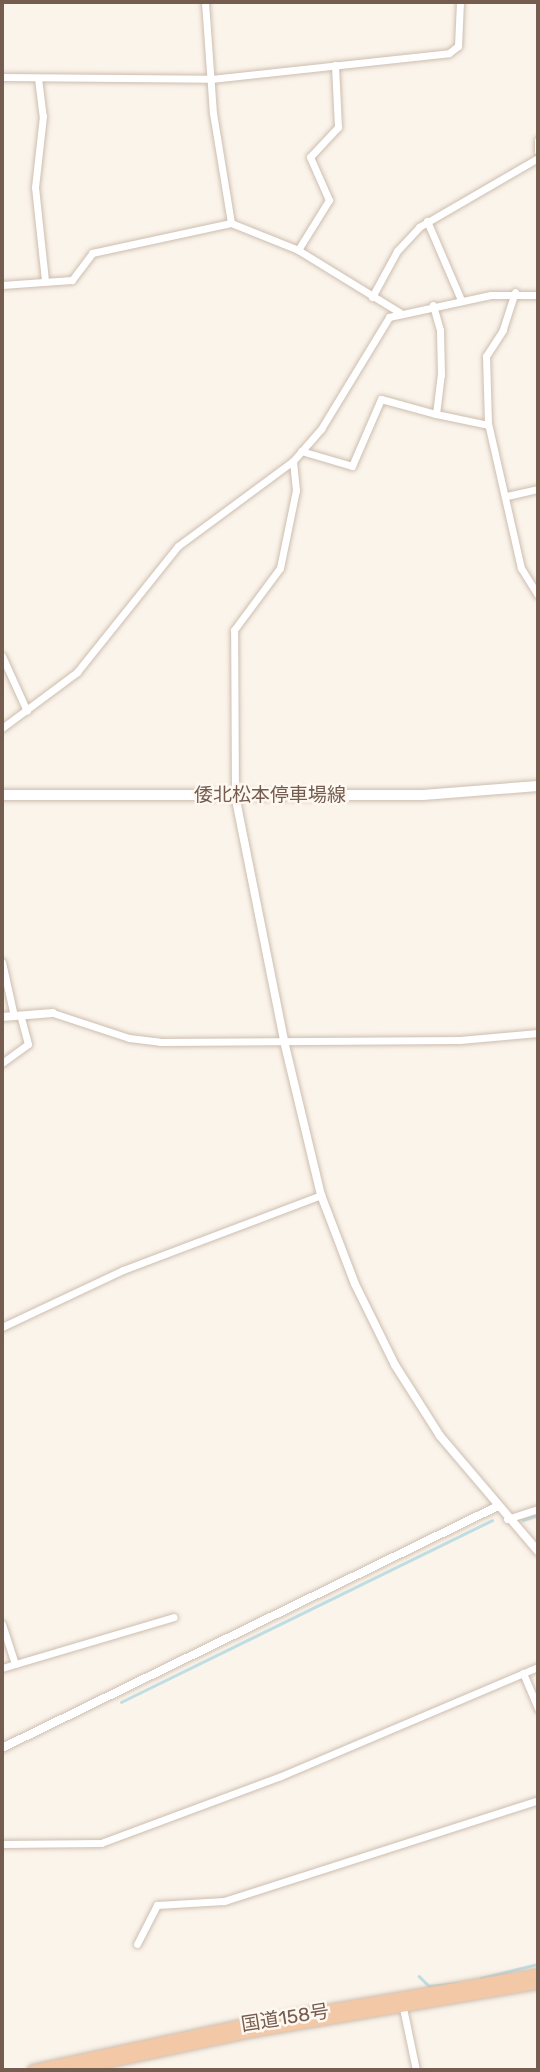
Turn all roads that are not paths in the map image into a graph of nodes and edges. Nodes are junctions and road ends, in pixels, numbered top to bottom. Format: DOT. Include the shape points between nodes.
graph roads {
  1 [pos="205,2"];
  2 [pos="460,2"];
  3 [pos="335,65"];
  4 [pos="2,77"];
  5 [pos="38,78"];
  6 [pos="211,79"];
  7 [pos="538,140"];
  8 [pos="538,150"];
  9 [pos="538,158"];
  10 [pos="427,221"];
  11 [pos="231,223"];
  12 [pos="298,250"];
  13 [pos="45,280"];
  14 [pos="2,285"];
  15 [pos="515,292"];
  16 [pos="538,295"];
  17 [pos="372,297"];
  18 [pos="461,300"];
  19 [pos="433,306"];
  20 [pos="399,312"];
  21 [pos="436,414"];
  22 [pos="488,425"];
  23 [pos="301,452"];
  24 [pos="293,461"];
  25 [pos="538,489"];
  26 [pos="507,496"];
  27 [pos="538,595"];
  28 [pos="2,656"];
  29 [pos="27,711"];
  30 [pos="2,728"];
  31 [pos="538,786"];
  32 [pos="2,794"];
  33 [pos="235,795"];
  34 [pos="2,962"];
  35 [pos="52,1013"];
  36 [pos="17,1015"];
  37 [pos="2,1017"];
  38 [pos="538,1033"];
  39 [pos="284,1041"];
  40 [pos="2,1063"];
  41 [pos="321,1195"];
  42 [pos="2,1327"];
  43 [pos="496,1507"];
  44 [pos="538,1509"];
  45 [pos="507,1519"];
  46 [pos="538,1551"];
  47 [pos="174,1617"];
  48 [pos="2,1623"];
  49 [pos="15,1664"];
  50 [pos="538,1667"];
  51 [pos="2,1668"];
  52 [pos="523,1672"];
  53 [pos="538,1709"];
  54 [pos="2,1748"];
  55 [pos="538,1800"];
  56 [pos="2,1844"];
  57 [pos="137,1944"];
  58 [pos="538,1974"];
  59 [pos="538,1984"];
  60 [pos="402,2004"];
  61 [pos="33,2070"];
  62 [pos="72,2070"];
  63 [pos="416,2070"];
  1 -- 6 [label="street"];
  2 -- 3 [label="street" via="458,46 449,52"];
  3 -- 6 [label="street"];
  3 -- 12 [label="street" via="338,127 310,158 329,200"];
  4 -- 5 [label="street"];
  5 -- 6 [label="street"];
  5 -- 13 [label="street" via="43,116 35,187"];
  6 -- 11 [label="street"];
  7 -- 8 [label="street"];
  9 -- 10 [label="street"];
  10 -- 17 [label="street" via="397,251"];
  10 -- 18 [label="street"];
  11 -- 12 [label="street"];
  11 -- 13 [label="street" via="117,245 92,253 72,280"];
  12 -- 17 [label="street"];
  13 -- 14 [label="street"];
  15 -- 16 [label="street"];
  15 -- 18 [label="street"];
  15 -- 22 [label="street" via="503,330 486,356"];
  17 -- 20 [label="street"];
  18 -- 19 [label="street"];
  19 -- 20 [label="street"];
  19 -- 21 [label="street" via="440,363"];
  20 -- 23 [label="street" via="381,325 321,429"];
  21 -- 22 [label="street"];
  21 -- 23 [label="street" via="380,399 352,466"];
  22 -- 26 [label="street"];
  23 -- 24 [label="street"];
  24 -- 29 [label="street" via="178,546 77,671"];
  24 -- 33 [label="street" via="296,490 280,568 234,630"];
  25 -- 26 [label="street"];
  26 -- 27 [label="street" via="521,568"];
  28 -- 29 [label="street"];
  29 -- 30 [label="street"];
  31 -- 33 [label="main road, 倭北松本停車場線" via="456,794"];
  32 -- 33 [label="main road, 倭北松本停車場線"];
  33 -- 39 [label="street"];
  34 -- 36 [label="street"];
  35 -- 36 [label="street"];
  35 -- 39 [label="street" via="129,1038"];
  36 -- 37 [label="street"];
  36 -- 40 [label="street" via="28,1044"];
  38 -- 39 [label="street" via="460,1040"];
  39 -- 41 [label="street"];
  41 -- 42 [label="street" via="122,1270"];
  41 -- 43 [label="street" via="355,1284 396,1365 440,1436"];
  43 -- 45 [label="street"];
  43 -- 54 [label="street"];
  44 -- 45 [label="street"];
  45 -- 46 [label="street"];
  47 -- 49 [label="street"];
  48 -- 49 [label="street"];
  49 -- 51 [label="street"];
  50 -- 52 [label="street"];
  52 -- 53 [label="street"];
  52 -- 56 [label="street" via="271,1780 101,1843"];
  55 -- 57 [label="street" via="224,1901 158,1905"];
  58 -- 60 [label="highway, 国道158号"];
  59 -- 60 [label="highway, 国道158号"];
  60 -- 61 [label="highway, 国道158号" via="251,2023"];
  60 -- 62 [label="highway, 国道158号"];
  60 -- 63 [label="street"];
}
